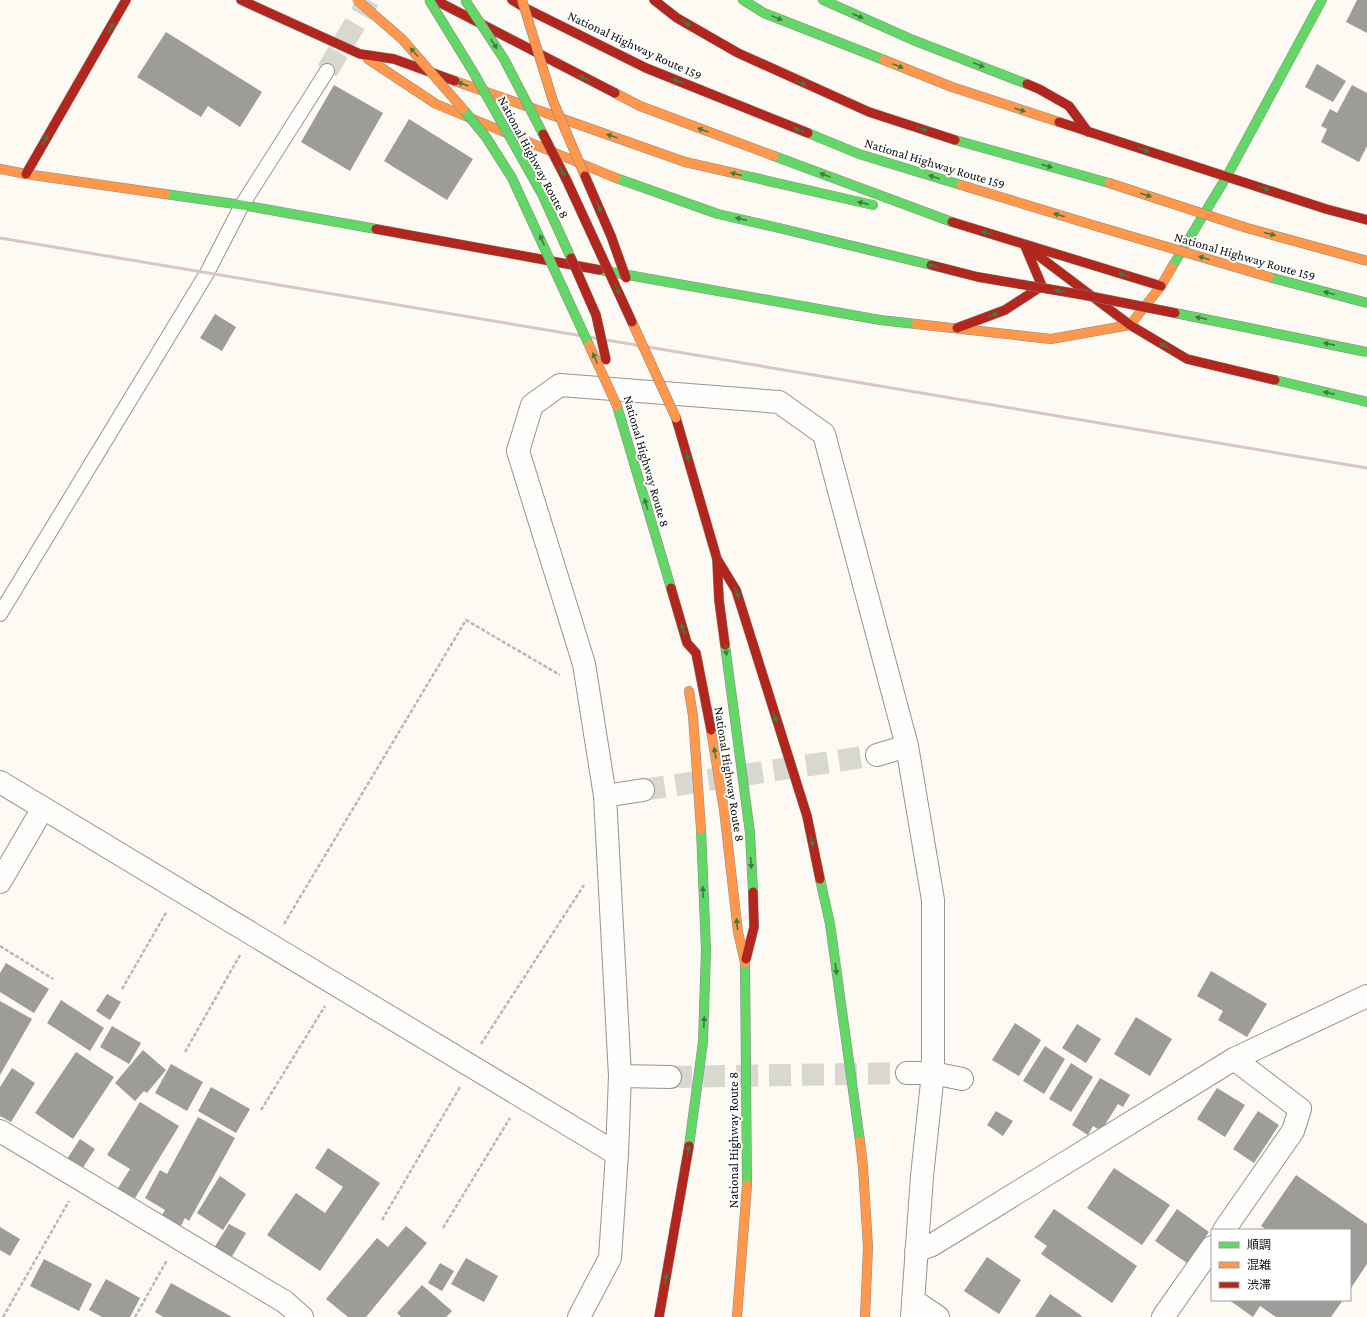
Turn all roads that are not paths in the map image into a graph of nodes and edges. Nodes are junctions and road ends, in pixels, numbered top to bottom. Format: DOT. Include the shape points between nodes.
graph roads {
  1 [pos="126,0"];
  2 [pos="241,0"];
  3 [pos="357,0"];
  4 [pos="429,0"];
  5 [pos="435,0"];
  6 [pos="465,0"];
  7 [pos="512,0"];
  8 [pos="522,0"];
  9 [pos="654,0"];
  10 [pos="742,0"];
  11 [pos="823,0"];
  12 [pos="1322,0"];
  13 [pos="360,54"];
  14 [pos="327,71"];
  15 [pos="1088,132"];
  16 [pos="0,169"];
  17 [pos="26,174"];
  18 [pos="1226,176"];
  19 [pos="242,205"];
  20 [pos="1367,220"];
  21 [pos="956,224"];
  22 [pos="1024,245"];
  23 [pos="1367,261"];
  24 [pos="1161,286"];
  25 [pos="630,287"];
  26 [pos="1367,303"];
  27 [pos="642,324"];
  28 [pos="1130,325"];
  29 [pos="957,328"];
  30 [pos="1367,352"];
  31 [pos="1367,402"];
  32 [pos="617,406"];
  33 [pos="676,418"];
  34 [pos="718,559"];
  35 [pos="0,614"];
  36 [pos="687,680"];
  37 [pos="907,746"];
  38 [pos="877,755"];
  39 [pos="0,782"];
  40 [pos="643,790"];
  41 [pos="605,796"];
  42 [pos="43,808"];
  43 [pos="0,882"];
  44 [pos="745,962"];
  45 [pos="1367,996"];
  46 [pos="1234,1060"];
  47 [pos="907,1073"];
  48 [pos="933,1073"];
  49 [pos="620,1076"];
  50 [pos="670,1077"];
  51 [pos="962,1079"];
  52 [pos="0,1131"];
  53 [pos="617,1154"];
  54 [pos="1225,1229"];
  55 [pos="1211,1248"];
  56 [pos="916,1251"];
  57 [pos="912,1308"];
  58 [pos="302,1317"];
  59 [pos="579,1317"];
  60 [pos="659,1317"];
  61 [pos="737,1317"];
  62 [pos="865,1317"];
  63 [pos="938,1317"];
  64 [pos="1163,1317"];
  17 -- 1 [label="main road, one-way"];
  2 -- 13 [label="main road"];
  32 -- 3 [label="main road, one-way, bridge" via="532,219 512,178 486,137 402,39"];
  4 -- 32 [label="main road, National Highway Route 8, bridge" via="542,194 596,315"];
  21 -- 5 [label="main road, one-way" via="640,106"];
  6 -- 33 [label="main road, National Highway Route 8, one-way, bridge" via="504,60 567,181"];
  26 -- 7 [label="main road, National Highway Route 159, one-way, bridge" via="1252,272 860,154 646,68"];
  8 -- 25 [label="main road, one-way, bridge" via="553,101"];
  9 -- 23 [label="main road, one-way, bridge" via="677,18 738,53 869,112 949,138 1109,183 1247,228"];
  10 -- 15 [label="main road, one-way" via="764,13 952,87"];
  11 -- 15 [label="main road, one-way" via="913,40 1039,89 1069,106"];
  12 -- 18 [label="main road"];
  21 -- 13 [label="main road, one-way" via="686,162 394,59"];
  30 -- 13 [label="main road, one-way, bridge" via="1084,295 978,277 718,214 621,180 436,104"];
  14 -- 19 [label="lane"];
  15 -- 18 [label="main road, one-way"];
  16 -- 17 [label="main road"];
  17 -- 19 [label="main road"];
  18 -- 20 [label="main road, one-way"];
  18 -- 24 [label="main road"];
  19 -- 29 [label="main road" via="880,320"];
  19 -- 35 [label="lane" via="207,273"];
  22 -- 21 [label="main road, one-way"];
  24 -- 22 [label="main road, one-way"];
  22 -- 28 [label="main road"];
  29 -- 22 [label="main road, one-way" via="1005,310 1042,286"];
  24 -- 28 [label="main road"];
  27 -- 33 [label="main road, bridge"];
  28 -- 29 [label="main road" via="1052,339"];
  31 -- 28 [label="main road, one-way" via="1186,359"];
  44 -- 32 [label="main road, National Highway Route 8, one-way" via="738,932 724,810 696,653 686,647"];
  33 -- 34 [label="main road, National Highway Route 8, one-way"];
  34 -- 44 [label="main road, National Highway Route 8, one-way" via="719,600 750,833 754,927"];
  34 -- 62 [label="main road, one-way" via="736,590 806,816 830,924 863,1167 868,1246"];
  60 -- 36 [label="main road, one-way" via="686,1168 703,1042 706,950 693,716"];
  37 -- 38 [label="street"];
  37 -- 41 [label="street" via="824,434 779,402 560,385 532,405 518,451 584,664"];
  37 -- 48 [label="street" via="933,900"];
  39 -- 42 [label="street"];
  40 -- 41 [label="street"];
  41 -- 49 [label="street"];
  42 -- 43 [label="street"];
  42 -- 53 [label="street"];
  44 -- 61 [label="main road, National Highway Route 8" via="747,1190"];
  45 -- 46 [label="street"];
  46 -- 54 [label="street" via="1300,1109 1293,1131"];
  46 -- 56 [label="street" via="932,1245"];
  47 -- 48 [label="street"];
  48 -- 51 [label="street"];
  48 -- 56 [label="street"];
  49 -- 50 [label="street"];
  49 -- 53 [label="street"];
  52 -- 58 [label="street" via="285,1302"];
  53 -- 59 [label="street" via="610,1258"];
  55 -- 64 [label="street"];
  56 -- 57 [label="street"];
  57 -- 63 [label="street"];
}
